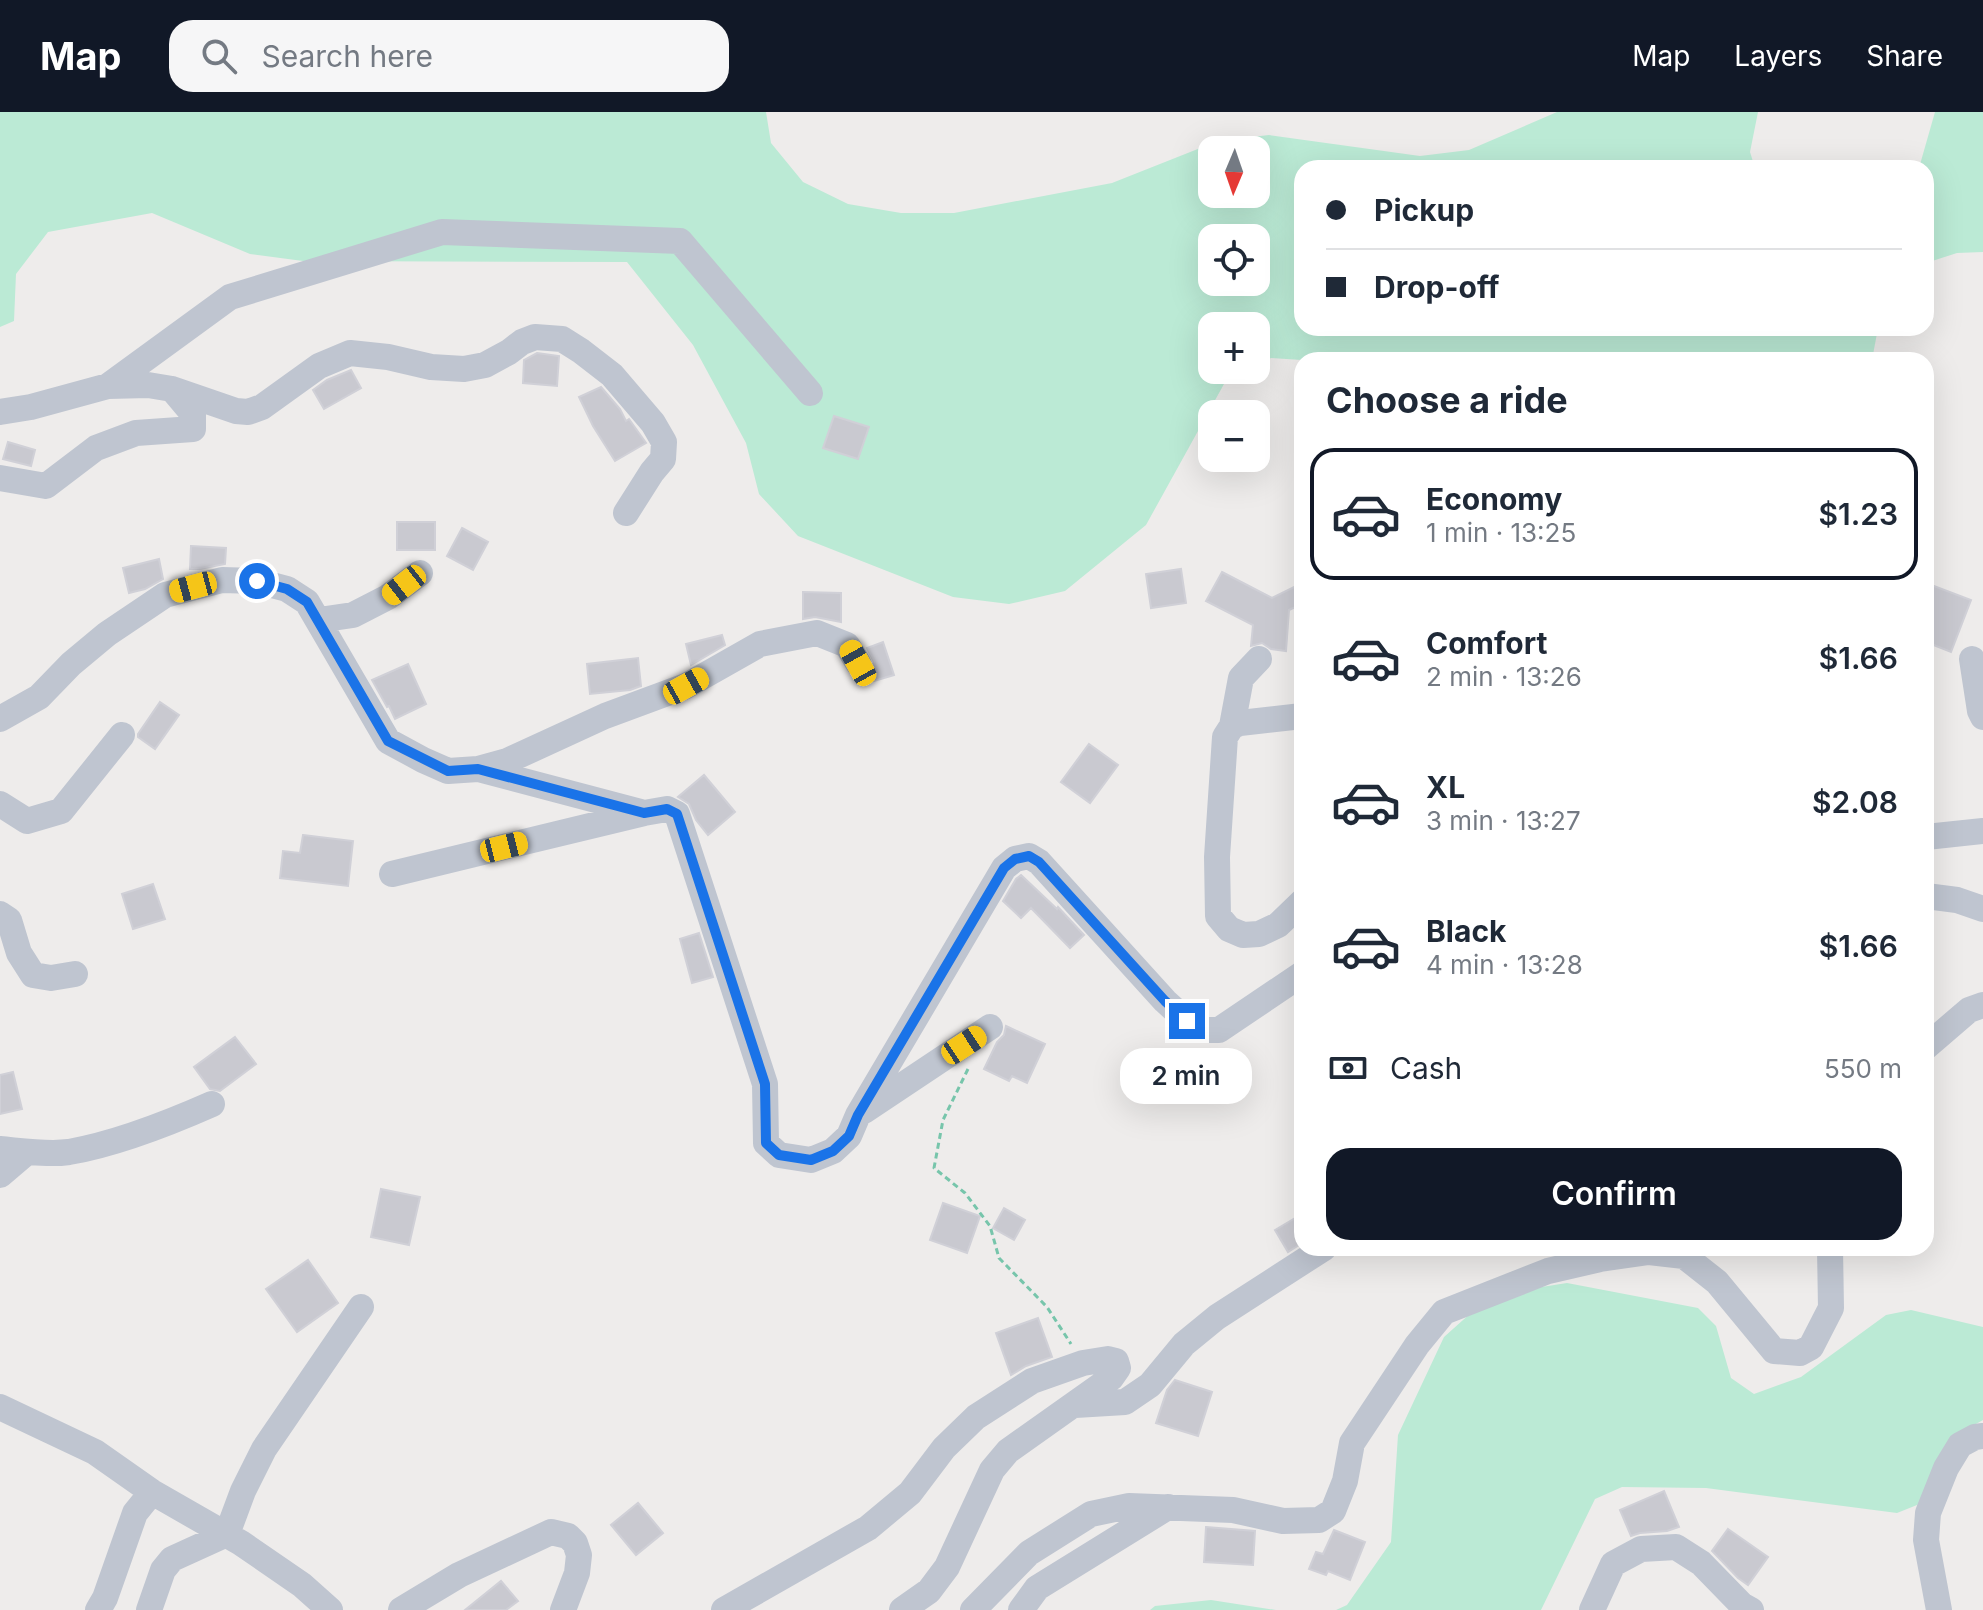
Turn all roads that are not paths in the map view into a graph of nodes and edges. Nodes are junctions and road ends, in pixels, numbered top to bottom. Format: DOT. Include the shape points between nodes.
graph roads {
  1 [pos="108,386"];
  2 [pos="172,389"];
  3 [pos="810,393"];
  4 [pos="0,412"];
  5 [pos="0,478"];
  6 [pos="626,513"];
  7 [pos="420,573"];
  8 [pos="319,620"];
  9 [pos="1259,659"];
  10 [pos="1972,659"];
  11 [pos="858,663"];
  12 [pos="1294,717"];
  13 [pos="1983,717"];
  14 [pos="0,719"];
  15 [pos="1232,726"];
  16 [pos="122,735"];
  17 [pos="478,769"];
  18 [pos="0,804"];
  19 [pos="644,813"];
  20 [pos="1983,831"];
  21 [pos="1934,836"];
  22 [pos="392,874"];
  23 [pos="1934,897"];
  24 [pos="1983,909"];
  25 [pos="1294,910"];
  26 [pos="0,914"];
  27 [pos="75,974"];
  28 [pos="1294,979"];
  29 [pos="1983,1005"];
  30 [pos="990,1027"];
  31 [pos="1934,1040"];
  32 [pos="212,1104"];
  33 [pos="858,1115"];
  34 [pos="0,1149"];
  35 [pos="27,1152"];
  36 [pos="0,1175"];
  37 [pos="1312,1256"];
  38 [pos="1621,1256"];
  39 [pos="1684,1256"];
  40 [pos="1830,1256"];
  41 [pos="361,1307"];
  42 [pos="1075,1405"];
  43 [pos="0,1407"];
  44 [pos="1983,1436"];
  45 [pos="152,1492"];
  46 [pos="1168,1507"];
  47 [pos="227,1534"];
  48 [pos="98,1610"];
  49 [pos="149,1610"];
  50 [pos="330,1610"];
  51 [pos="401,1610"];
  52 [pos="563,1610"];
  53 [pos="724,1610"];
  54 [pos="902,1610"];
  55 [pos="973,1610"];
  56 [pos="1021,1610"];
  57 [pos="1592,1610"];
  58 [pos="1751,1610"];
  59 [pos="1939,1610"];
  1 -- 2 [label="street"];
  1 -- 3 [label="street" via="230,297 442,232 680,241"];
  1 -- 4 [label="street"];
  2 -- 5 [label="street" via="193,414 193,429 136,433 96,448 46,486"];
  2 -- 6 [label="street" via="248,412 319,366 350,353 464,369 485,365 535,337 562,339 612,375 664,442 663,459"];
  7 -- 8 [label="street" via="353,615"];
  8 -- 14 [label="street" via="307,602 287,589 257,581 222,580 165,595 95,644 39,697"];
  8 -- 17 [label="street" via="388,741 448,771"];
  9 -- 15 [label="street" via="1241,678"];
  10 -- 13 [label="street"];
  11 -- 17 [label="street" via="847,645 817,633 760,644 686,686"];
  12 -- 15 [label="street"];
  15 -- 25 [label="street" via="1225,737 1218,916 1229,929 1259,934"];
  16 -- 18 [label="street" via="61,811 27,821"];
  17 -- 19 [label="street"];
  19 -- 22 [label="street"];
  19 -- 33 [label="street" via="667,809 677,814 765,1084 766,1143 779,1155 811,1160 833,1151 849,1136"];
  20 -- 21 [label="street"];
  23 -- 24 [label="street"];
  26 -- 27 [label="street" via="9,920 19,953 33,975"];
  28 -- 33 [label="street" via="1219,1030 1202,1030 1165,1001 1039,862 1029,856 1015,859 1004,868"];
  29 -- 31 [label="street" via="1969,1010"];
  30 -- 33 [label="street"];
  32 -- 35 [label="street" via="104,1143 67,1152"];
  34 -- 35 [label="street"];
  35 -- 36 [label="street"];
  37 -- 42 [label="street" via="1217,1317 1184,1344 1150,1385 1125,1402"];
  38 -- 46 [label="street" via="1548,1271 1444,1312 1352,1443 1333,1511 1319,1520 1283,1521 1233,1510"];
  39 -- 40 [label="street" via="1717,1282 1774,1351 1800,1353 1811,1347 1831,1308"];
  41 -- 47 [label="street" via="264,1449"];
  42 -- 53 [label="street" via="1111,1378 1116,1361 1083,1363 1032,1381 976,1417 910,1493 868,1528"];
  42 -- 54 [label="street" via="1008,1451 992,1470 947,1567 929,1591"];
  43 -- 45 [label="street" via="95,1452"];
  44 -- 59 [label="street" via="1960,1445 1928,1513 1926,1540"];
  45 -- 47 [label="street"];
  45 -- 48 [label="street" via="135,1513"];
  46 -- 55 [label="street" via="1129,1506 1091,1514 1029,1553"];
  46 -- 56 [label="street" via="1037,1588"];
  47 -- 49 [label="street" via="172,1559"];
  47 -- 50 [label="street"];
  51 -- 52 [label="street" via="459,1575 551,1532 568,1536 579,1555"];
  57 -- 58 [label="street" via="1613,1564 1641,1549 1676,1547"];
}
